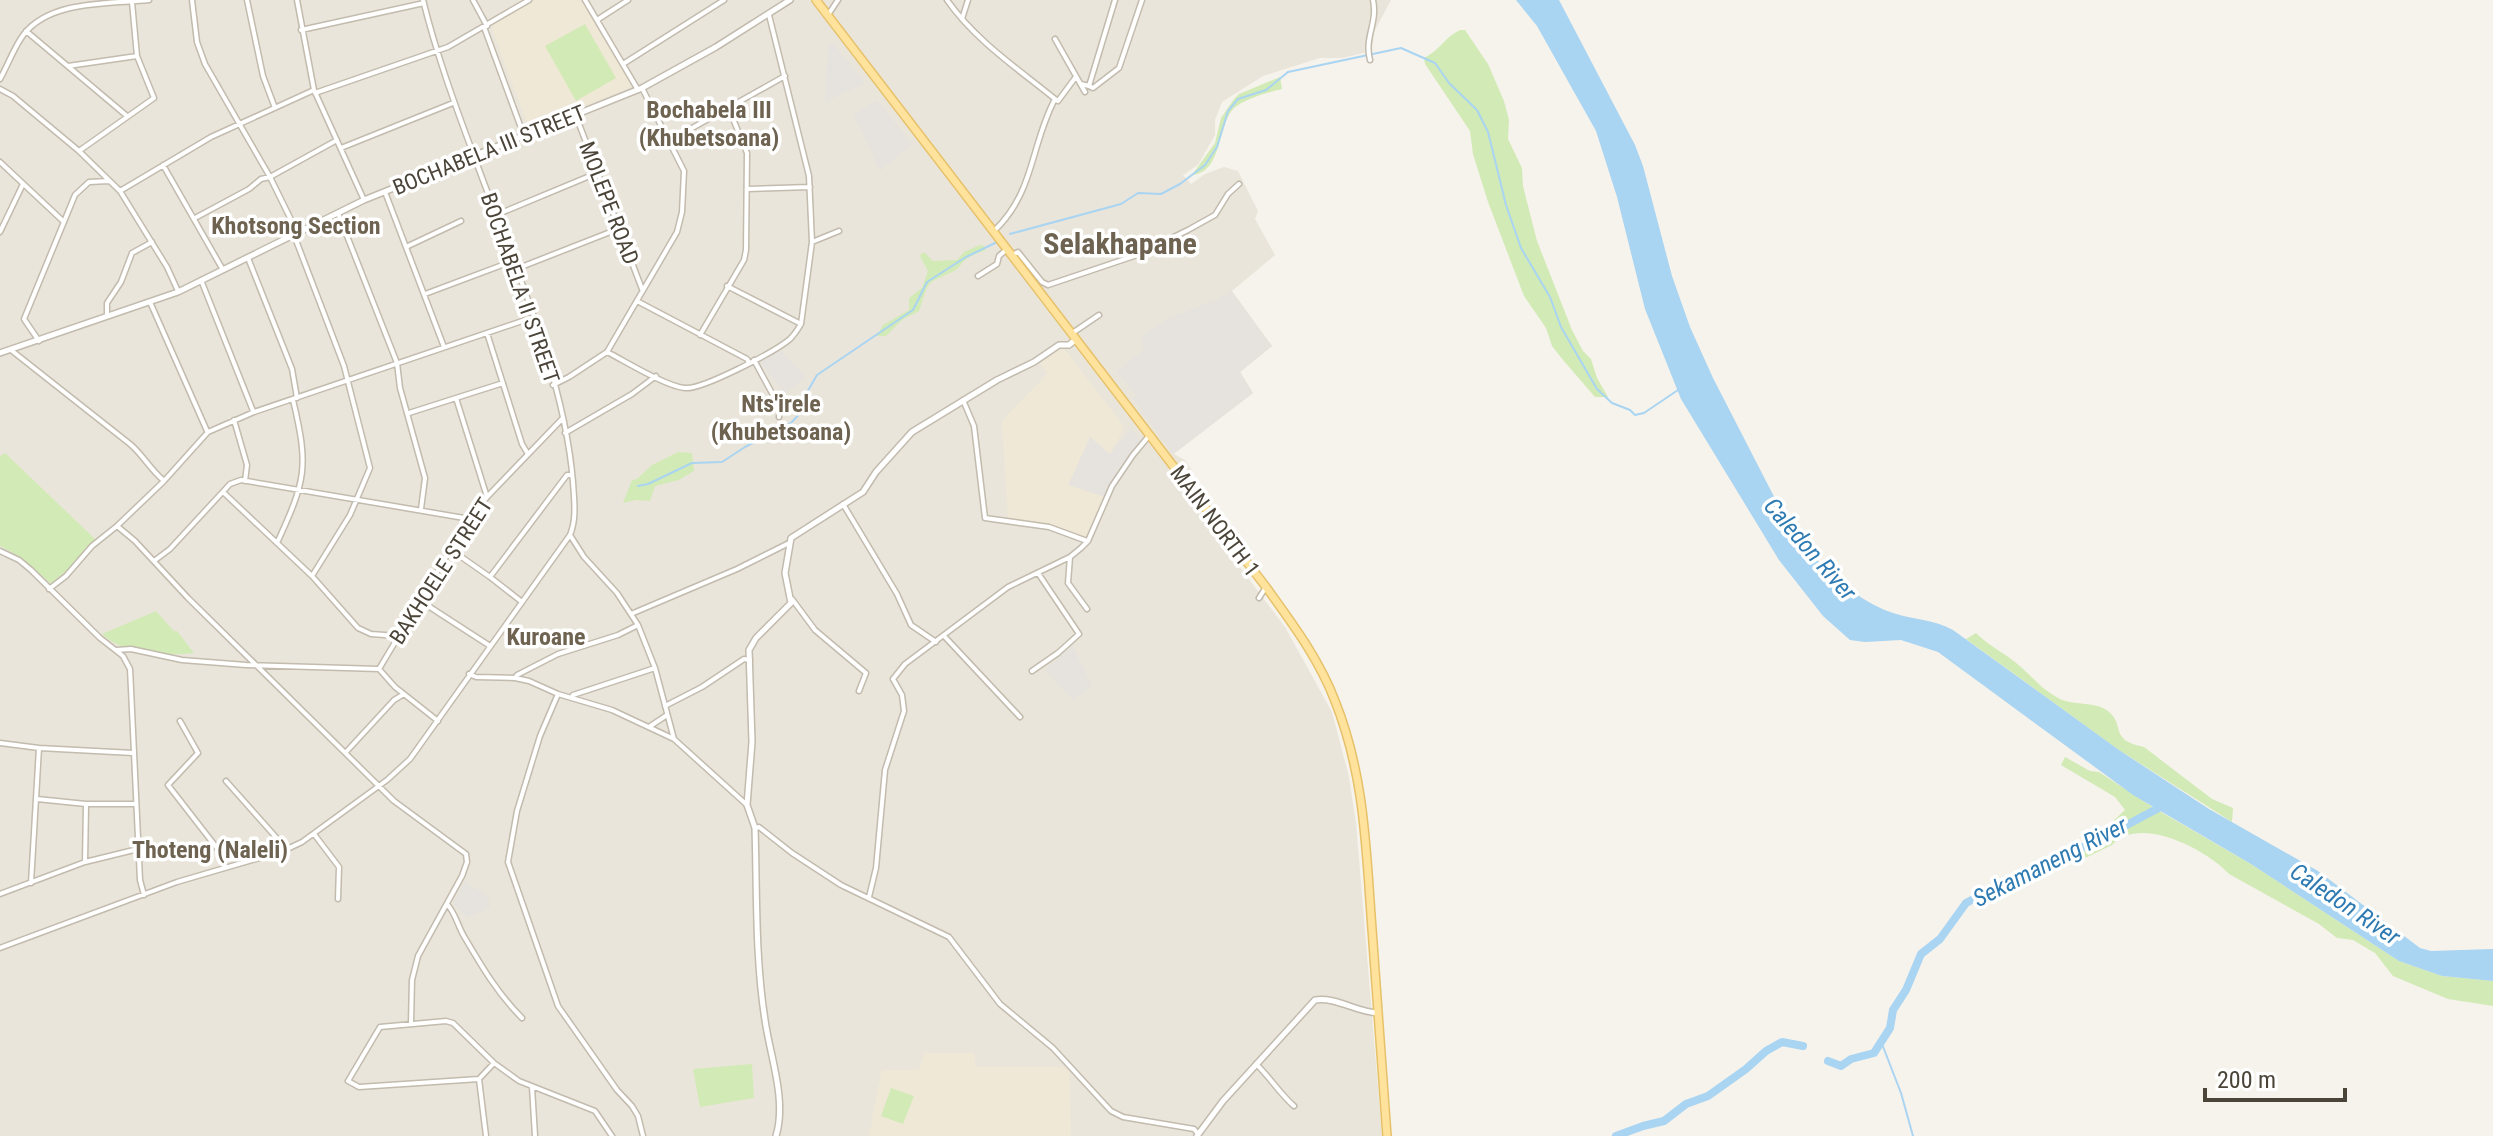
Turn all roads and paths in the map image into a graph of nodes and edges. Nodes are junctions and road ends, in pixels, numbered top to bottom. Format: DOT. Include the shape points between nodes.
graph roads {
  1 [pos="149,0"];
  2 [pos="192,0"];
  3 [pos="247,0"];
  4 [pos="297,0"];
  5 [pos="473,0"];
  6 [pos="529,0"];
  7 [pos="585,0"];
  8 [pos="628,0"];
  9 [pos="724,0"];
  10 [pos="790,0"];
  11 [pos="816,0"];
  12 [pos="838,0"];
  13 [pos="947,0"];
  14 [pos="968,0"];
  15 [pos="1115,0"];
  16 [pos="1142,0"];
  17 [pos="1373,0"];
  18 [pos="424,1"];
  19 [pos="132,2"];
  20 [pos="90,3"];
  21 [pos="769,15"];
  22 [pos="827,16"];
  23 [pos="962,19"];
  24 [pos="597,20"];
  25 [pos="486,26"];
  26 [pos="301,30"];
  27 [pos="26,31"];
  28 [pos="1055,39"];
  29 [pos="437,51"];
  30 [pos="137,56"];
  31 [pos="1369,56"];
  32 [pos="623,64"];
  33 [pos="67,66"];
  34 [pos="785,76"];
  35 [pos="1075,78"];
  36 [pos="0,79"];
  37 [pos="1081,84"];
  38 [pos="1089,86"];
  39 [pos="0,89"];
  40 [pos="640,89"];
  41 [pos="314,92"];
  42 [pos="1085,92"];
  43 [pos="1055,99"];
  44 [pos="455,102"];
  45 [pos="275,108"];
  46 [pos="729,109"];
  47 [pos="127,116"];
  48 [pos="576,116"];
  49 [pos="240,124"];
  50 [pos="524,136"];
  51 [pos="337,140"];
  52 [pos="669,141"];
  53 [pos="341,148"];
  54 [pos="79,151"];
  55 [pos="473,155"];
  56 [pos="0,162"];
  57 [pos="163,165"];
  58 [pos="597,173"];
  59 [pos="270,177"];
  60 [pos="109,181"];
  61 [pos="23,184"];
  62 [pos="1239,184"];
  63 [pos="810,187"];
  64 [pos="747,189"];
  65 [pos="120,191"];
  66 [pos="385,192"];
  67 [pos="364,200"];
  68 [pos="338,213"];
  69 [pos="496,215"];
  70 [pos="195,218"];
  71 [pos="461,221"];
  72 [pos="64,222"];
  73 [pos="619,229"];
  74 [pos="839,231"];
  75 [pos="994,231"];
  76 [pos="0,232"];
  77 [pos="295,233"];
  78 [pos="152,242"];
  79 [pos="812,242"];
  80 [pos="406,247"];
  81 [pos="1010,252"];
  82 [pos="248,258"];
  83 [pos="513,261"];
  84 [pos="516,269"];
  85 [pos="223,270"];
  86 [pos="978,276"];
  87 [pos="201,280"];
  88 [pos="727,286"];
  89 [pos="643,290"];
  90 [pos="178,292"];
  91 [pos="425,294"];
  92 [pos="637,301"];
  93 [pos="150,302"];
  94 [pos="1099,315"];
  95 [pos="107,316"];
  96 [pos="534,317"];
  97 [pos="801,324"];
  98 [pos="487,333"];
  99 [pos="700,335"];
  100 [pos="1073,337"];
  101 [pos="39,341"];
  102 [pos="444,347"];
  103 [pos="11,350"];
  104 [pos="607,352"];
  105 [pos="0,353"];
  106 [pos="752,361"];
  107 [pos="397,363"];
  108 [pos="656,376"];
  109 [pos="347,381"];
  110 [pos="503,383"];
  111 [pos="553,385"];
  112 [pos="456,398"];
  113 [pos="295,399"];
  114 [pos="963,400"];
  115 [pos="254,412"];
  116 [pos="409,413"];
  117 [pos="779,417"];
  118 [pos="562,419"];
  119 [pos="234,420"];
  120 [pos="208,432"];
  121 [pos="565,433"];
  122 [pos="1150,435"];
  123 [pos="528,454"];
  124 [pos="572,475"];
  125 [pos="164,481"];
  126 [pos="245,481"];
  127 [pos="300,490"];
  128 [pos="223,492"];
  129 [pos="487,497"];
  130 [pos="357,500"];
  131 [pos="843,504"];
  132 [pos="421,509"];
  133 [pos="470,519"];
  134 [pos="117,526"];
  135 [pos="570,535"];
  136 [pos="1088,541"];
  137 [pos="277,543"];
  138 [pos="789,543"];
  139 [pos="450,549"];
  140 [pos="0,551"];
  141 [pos="1070,557"];
  142 [pos="154,561"];
  143 [pos="1038,573"];
  144 [pos="312,576"];
  145 [pos="490,577"];
  146 [pos="1266,587"];
  147 [pos="49,589"];
  148 [pos="1259,598"];
  149 [pos="792,599"];
  150 [pos="419,600"];
  151 [pos="522,603"];
  152 [pos="1087,609"];
  153 [pos="631,614"];
  154 [pos="638,625"];
  155 [pos="387,636"];
  156 [pos="398,636"];
  157 [pos="945,637"];
  158 [pos="936,642"];
  159 [pos="490,646"];
  160 [pos="116,650"];
  161 [pos="388,652"];
  162 [pos="750,660"];
  163 [pos="258,666"];
  164 [pos="655,668"];
  165 [pos="379,669"];
  166 [pos="1032,671"];
  167 [pos="469,674"];
  168 [pos="515,678"];
  169 [pos="859,691"];
  170 [pos="405,694"];
  171 [pos="558,694"];
  172 [pos="572,697"];
  173 [pos="665,706"];
  174 [pos="667,715"];
  175 [pos="1020,717"];
  176 [pos="180,721"];
  177 [pos="438,721"];
  178 [pos="649,727"];
  179 [pos="674,739"];
  180 [pos="0,743"];
  181 [pos="39,748"];
  182 [pos="347,751"];
  183 [pos="133,753"];
  184 [pos="226,781"];
  185 [pos="380,785"];
  186 [pos="37,799"];
  187 [pos="86,804"];
  188 [pos="136,804"];
  189 [pos="747,805"];
  190 [pos="755,828"];
  191 [pos="313,833"];
  192 [pos="139,849"];
  193 [pos="283,851"];
  194 [pos="85,862"];
  195 [pos="225,868"];
  196 [pos="31,883"];
  197 [pos="0,894"];
  198 [pos="144,895"];
  199 [pos="869,897"];
  200 [pos="338,899"];
  201 [pos="447,904"];
  202 [pos="0,948"];
  203 [pos="1379,1013"];
  204 [pos="522,1018"];
  205 [pos="411,1023"];
  206 [pos="494,1063"];
  207 [pos="1256,1064"];
  208 [pos="479,1079"];
  209 [pos="532,1087"];
  210 [pos="1294,1106"];
  211 [pos="1198,1135"];
  212 [pos="486,1136"];
  213 [pos="535,1136"];
  214 [pos="612,1136"];
  215 [pos="643,1136"];
  216 [pos="776,1136"];
  217 [pos="1387,1136"];
  1 -- 19 [label="street"];
  2 -- 49 [label="street" via="205,64"];
  3 -- 45 [label="street"];
  4 -- 26 [label="street"];
  5 -- 25 [label="street"];
  6 -- 25 [label="street"];
  7 -- 24 [label="street"];
  8 -- 24 [label="street"];
  9 -- 32 [label="street"];
  10 -- 21 [label="street, BOCHABELA III STREET"];
  11 -- 22 [label="main road, MAIN NORTH 1"];
  12 -- 22 [label="street"];
  13 -- 23 [label="street"];
  14 -- 23 [label="street"];
  15 -- 38 [label="street"];
  16 -- 38 [label="street" via="1119,68"];
  17 -- 31 [label="street" via="1376,16 1367,44"];
  18 -- 26 [label="street"];
  18 -- 29 [label="street, BOCHABELA II STREET"];
  19 -- 20 [label="street"];
  19 -- 30 [label="street"];
  20 -- 27 [label="street" via="48,14"];
  21 -- 34 [label="street"];
  21 -- 40 [label="street, BOCHABELA III STREET"];
  22 -- 75 [label="main road, MAIN NORTH 1"];
  23 -- 43 [label="street" via="993,51"];
  24 -- 32 [label="street"];
  25 -- 29 [label="street"];
  25 -- 50 [label="street"];
  26 -- 41 [label="street"];
  27 -- 33 [label="street"];
  27 -- 36 [label="street"];
  28 -- 35 [label="street"];
  29 -- 41 [label="street"];
  29 -- 44 [label="street, BOCHABELA II STREET"];
  30 -- 33 [label="street"];
  30 -- 47 [label="street" via="154,98"];
  32 -- 40 [label="street"];
  33 -- 47 [label="street"];
  34 -- 46 [label="street"];
  34 -- 63 [label="street"];
  35 -- 37 [label="street"];
  35 -- 43 [label="street"];
  37 -- 38 [label="street"];
  37 -- 42 [label="street"];
  39 -- 54 [label="street"];
  40 -- 48 [label="street, BOCHABELA III STREET"];
  40 -- 52 [label="street"];
  41 -- 45 [label="street"];
  41 -- 51 [label="street"];
  43 -- 75 [label="street" via="1018,203"];
  44 -- 53 [label="street"];
  44 -- 55 [label="street, BOCHABELA II STREET"];
  45 -- 49 [label="street"];
  46 -- 52 [label="street"];
  46 -- 64 [label="street" via="747,153"];
  47 -- 54 [label="street"];
  48 -- 50 [label="street, BOCHABELA III STREET"];
  48 -- 58 [label="street, MOLEPE ROAD"];
  49 -- 57 [label="street"];
  49 -- 59 [label="street"];
  50 -- 55 [label="street, BOCHABELA III STREET"];
  51 -- 53 [label="street"];
  51 -- 59 [label="street"];
  52 -- 89 [label="street" via="684,171 682,212 677,232"];
  53 -- 67 [label="street"];
  54 -- 60 [label="street"];
  55 -- 66 [label="street, BOCHABELA III STREET"];
  55 -- 69 [label="street, BOCHABELA II STREET"];
  56 -- 61 [label="street"];
  57 -- 65 [label="street"];
  57 -- 70 [label="street"];
  58 -- 69 [label="street"];
  58 -- 73 [label="street, MOLEPE ROAD"];
  59 -- 70 [label="street"];
  59 -- 77 [label="street"];
  60 -- 65 [label="street"];
  60 -- 72 [label="street" via="89,182 80,189"];
  61 -- 72 [label="street"];
  61 -- 76 [label="street"];
  62 -- 81 [label="street" via="1215,215 1188,230 1137,255 1048,285 1018,252"];
  63 -- 64 [label="street"];
  63 -- 79 [label="street"];
  64 -- 88 [label="street" via="744,260"];
  65 -- 78 [label="street"];
  66 -- 67 [label="street, BOCHABELA III STREET"];
  66 -- 80 [label="street"];
  67 -- 68 [label="street, BOCHABELA III STREET"];
  68 -- 77 [label="street, BOCHABELA III STREET"];
  68 -- 107 [label="street"];
  69 -- 83 [label="street, BOCHABELA II STREET"];
  70 -- 85 [label="street"];
  71 -- 80 [label="street"];
  72 -- 101 [label="street" via="24,319"];
  73 -- 84 [label="street"];
  73 -- 89 [label="street, MOLEPE ROAD"];
  74 -- 79 [label="street"];
  75 -- 81 [label="main road, MAIN NORTH 1"];
  77 -- 82 [label="street, BOCHABELA III STREET"];
  77 -- 109 [label="street"];
  78 -- 90 [label="street"];
  78 -- 95 [label="street" via="132,253 107,303"];
  79 -- 97 [label="street"];
  80 -- 91 [label="street"];
  81 -- 86 [label="street"];
  81 -- 100 [label="main road, MAIN NORTH 1"];
  82 -- 85 [label="street, BOCHABELA III STREET"];
  82 -- 113 [label="street" via="292,369"];
  83 -- 84 [label="street, BOCHABELA II STREET"];
  83 -- 91 [label="street"];
  84 -- 96 [label="street, BOCHABELA II STREET"];
  85 -- 87 [label="street, BOCHABELA III STREET"];
  87 -- 90 [label="street, BOCHABELA III STREET"];
  87 -- 115 [label="street"];
  88 -- 97 [label="street"];
  88 -- 99 [label="street"];
  89 -- 92 [label="street"];
  90 -- 93 [label="street, BOCHABELA III STREET"];
  91 -- 102 [label="street"];
  92 -- 99 [label="street"];
  92 -- 104 [label="street"];
  93 -- 95 [label="street, BOCHABELA III STREET"];
  93 -- 120 [label="street"];
  94 -- 100 [label="street"];
  95 -- 101 [label="street, BOCHABELA III STREET"];
  96 -- 98 [label="street"];
  96 -- 111 [label="street, BOCHABELA II STREET"];
  97 -- 106 [label="street" via="790,339"];
  98 -- 102 [label="street"];
  98 -- 110 [label="street"];
  99 -- 106 [label="street"];
  100 -- 114 [label="street" via="1069,345 1059,345"];
  100 -- 122 [label="main road, MAIN NORTH 1"];
  101 -- 103 [label="street, BOCHABELA III STREET"];
  102 -- 107 [label="street"];
  103 -- 105 [label="street, BOCHABELA III STREET"];
  103 -- 125 [label="street" via="130,444"];
  104 -- 108 [label="street"];
  104 -- 111 [label="street"];
  106 -- 108 [label="street" via="688,389"];
  106 -- 117 [label="street" via="780,408"];
  107 -- 109 [label="street"];
  107 -- 116 [label="street"];
  108 -- 121 [label="street"];
  109 -- 113 [label="street"];
  109 -- 130 [label="street" via="370,468"];
  110 -- 112 [label="street"];
  110 -- 123 [label="street"];
  111 -- 118 [label="street, BOCHABELA II STREET"];
  112 -- 116 [label="street"];
  112 -- 129 [label="street"];
  113 -- 115 [label="street"];
  113 -- 127 [label="street" via="304,456"];
  114 -- 131 [label="street" via="912,432 863,492"];
  114 -- 136 [label="street" via="974,426 985,518 1049,527"];
  115 -- 119 [label="street"];
  116 -- 132 [label="street" via="425,478"];
  118 -- 121 [label="street, BOCHABELA II STREET"];
  118 -- 123 [label="street, BAKHOELE STREET"];
  119 -- 120 [label="street"];
  119 -- 126 [label="street" via="247,465"];
  120 -- 125 [label="street"];
  121 -- 124 [label="street, BOCHABELA II STREET"];
  122 -- 136 [label="street" via="1112,486"];
  122 -- 146 [label="main road, MAIN NORTH 1"];
  123 -- 129 [label="street, BAKHOELE STREET"];
  124 -- 135 [label="street, BOCHABELA II STREET" via="575,524"];
  124 -- 145 [label="street"];
  125 -- 134 [label="street"];
  126 -- 127 [label="street"];
  126 -- 128 [label="street" via="230,484"];
  127 -- 130 [label="street"];
  127 -- 137 [label="street"];
  128 -- 137 [label="street"];
  128 -- 142 [label="street"];
  129 -- 133 [label="street, BAKHOELE STREET"];
  130 -- 132 [label="street"];
  130 -- 144 [label="street"];
  131 -- 138 [label="street"];
  131 -- 158 [label="street" via="911,625"];
  132 -- 133 [label="street"];
  133 -- 139 [label="street, BAKHOELE STREET"];
  134 -- 142 [label="street"];
  134 -- 147 [label="street"];
  135 -- 151 [label="street"];
  135 -- 153 [label="street"];
  136 -- 141 [label="street"];
  137 -- 144 [label="street"];
  138 -- 149 [label="street" via="785,573"];
  138 -- 153 [label="street"];
  139 -- 145 [label="street"];
  139 -- 150 [label="street, BAKHOELE STREET"];
  140 -- 147 [label="street" via="19,560"];
  141 -- 143 [label="street"];
  141 -- 152 [label="street" via="1068,583"];
  142 -- 163 [label="street"];
  143 -- 157 [label="street" via="1008,587"];
  143 -- 166 [label="street" via="1079,634"];
  144 -- 155 [label="street" via="358,628"];
  145 -- 151 [label="street"];
  146 -- 148 [label="street"];
  146 -- 203 [label="main road, MAIN NORTH 1" via="1320,668 1349,742 1365,817"];
  147 -- 160 [label="street"];
  149 -- 162 [label="street" via="751,644"];
  149 -- 169 [label="street" via="815,630 866,673"];
  150 -- 156 [label="street, BAKHOELE STREET"];
  150 -- 159 [label="street"];
  151 -- 159 [label="street"];
  153 -- 154 [label="street"];
  154 -- 164 [label="street"];
  154 -- 168 [label="street" via="558,654"];
  155 -- 156 [label="street"];
  155 -- 161 [label="street"];
  156 -- 161 [label="street, BAKHOELE STREET"];
  157 -- 158 [label="street"];
  157 -- 175 [label="street"];
  158 -- 199 [label="street" via="893,679 904,711 885,770"];
  159 -- 167 [label="street"];
  160 -- 163 [label="street"];
  160 -- 183 [label="street" via="130,669"];
  161 -- 165 [label="street, BAKHOELE STREET"];
  162 -- 173 [label="street"];
  162 -- 189 [label="street"];
  163 -- 165 [label="street"];
  163 -- 182 [label="street"];
  164 -- 172 [label="street"];
  164 -- 173 [label="street"];
  165 -- 170 [label="street, BAKHOELE STREET"];
  167 -- 168 [label="street"];
  167 -- 177 [label="street"];
  168 -- 171 [label="street"];
  170 -- 177 [label="street, BAKHOELE STREET"];
  170 -- 182 [label="street"];
  171 -- 172 [label="street"];
  171 -- 215 [label="street" via="517,811 508,862 558,1006 632,1106"];
  172 -- 178 [label="street"];
  173 -- 174 [label="street"];
  174 -- 178 [label="street"];
  174 -- 179 [label="street"];
  176 -- 195 [label="street" via="198,753 168,785 220,852"];
  177 -- 185 [label="street" via="410,759"];
  178 -- 179 [label="street"];
  179 -- 189 [label="street"];
  180 -- 181 [label="street"];
  181 -- 183 [label="street"];
  181 -- 186 [label="street"];
  182 -- 185 [label="street"];
  183 -- 188 [label="street"];
  184 -- 193 [label="street"];
  185 -- 191 [label="street"];
  185 -- 201 [label="street" via="466,854 462,876"];
  186 -- 187 [label="street"];
  186 -- 196 [label="street"];
  187 -- 188 [label="street"];
  187 -- 194 [label="street"];
  188 -- 192 [label="street"];
  189 -- 190 [label="street"];
  190 -- 199 [label="street" via="841,885"];
  190 -- 216 [label="street" via="763,1003 775,1058"];
  191 -- 193 [label="street"];
  191 -- 200 [label="street" via="339,867"];
  192 -- 194 [label="street"];
  192 -- 198 [label="street"];
  193 -- 195 [label="street"];
  194 -- 196 [label="street"];
  195 -- 198 [label="street"];
  196 -- 197 [label="street"];
  198 -- 202 [label="street"];
  199 -- 211 [label="street" via="949,937 1000,1004 1053,1048 1111,1111 1194,1129"];
  201 -- 204 [label="street" via="495,990"];
  201 -- 205 [label="street" via="418,956"];
  203 -- 207 [label="street" via="1315,1000"];
  203 -- 217 [label="main road, MAIN NORTH 1"];
  205 -- 206 [label="street" via="453,1023"];
  205 -- 208 [label="street" via="380,1027 348,1081 359,1087"];
  206 -- 208 [label="street"];
  206 -- 209 [label="street"];
  207 -- 210 [label="street"];
  207 -- 211 [label="street"];
  208 -- 212 [label="street"];
  209 -- 213 [label="street"];
  209 -- 214 [label="street" via="595,1111"];
}
